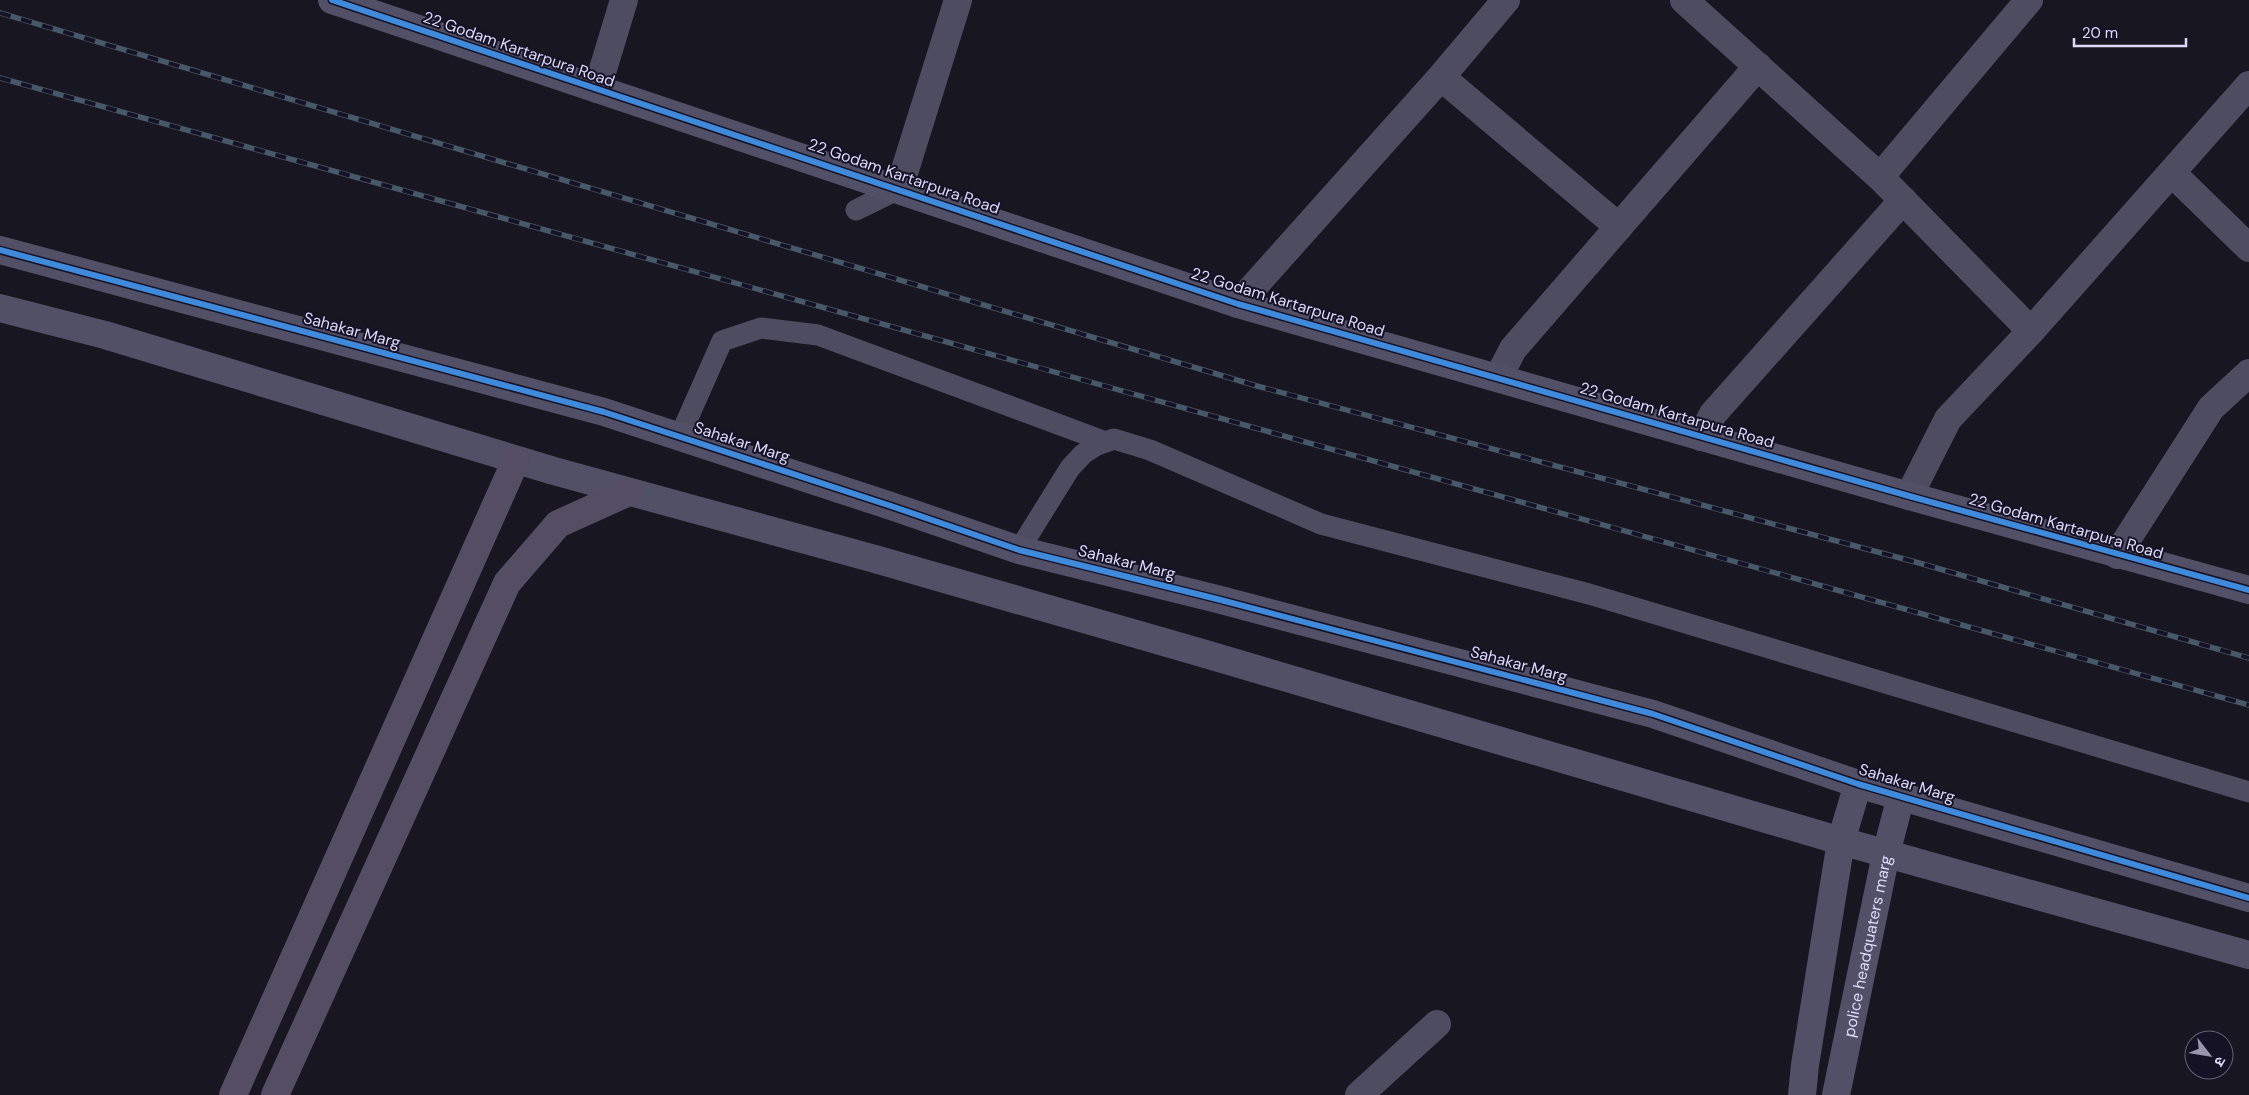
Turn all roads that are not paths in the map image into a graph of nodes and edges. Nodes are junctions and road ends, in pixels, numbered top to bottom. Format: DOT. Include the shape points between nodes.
graph roads {
  1 [pos="332,0"];
  2 [pos="624,0"];
  3 [pos="958,0"];
  4 [pos="1506,0"];
  5 [pos="1684,0"];
  6 [pos="2029,0"];
  7 [pos="1758,66"];
  8 [pos="1441,76"];
  9 [pos="2249,85"];
  10 [pos="597,89"];
  11 [pos="2172,172"];
  12 [pos="1880,177"];
  13 [pos="899,189"];
  14 [pos="1903,200"];
  15 [pos="856,210"];
  16 [pos="1619,228"];
  17 [pos="2249,248"];
  18 [pos="0,250"];
  19 [pos="1238,304"];
  20 [pos="0,308"];
  21 [pos="2031,331"];
  22 [pos="2249,373"];
  23 [pos="1498,378"];
  24 [pos="680,436"];
  25 [pos="1701,437"];
  26 [pos="1106,442"];
  27 [pos="516,460"];
  28 [pos="629,492"];
  29 [pos="1910,496"];
  30 [pos="1019,550"];
  31 [pos="2117,555"];
  32 [pos="2249,590"];
  33 [pos="1858,784"];
  34 [pos="2249,792"];
  35 [pos="1901,796"];
  36 [pos="1841,841"];
  37 [pos="1886,854"];
  38 [pos="2249,898"];
  39 [pos="2249,955"];
  40 [pos="1437,1024"];
  41 [pos="233,1095"];
  42 [pos="275,1095"];
  43 [pos="1359,1095"];
  44 [pos="1802,1095"];
  45 [pos="1836,1095"];
  1 -- 10 [label="street, 22 Godam Kartarpura Road"];
  2 -- 10 [label="street"];
  3 -- 13 [label="street"];
  4 -- 8 [label="street"];
  5 -- 7 [label="street"];
  6 -- 12 [label="street"];
  7 -- 12 [label="street"];
  7 -- 16 [label="street"];
  8 -- 16 [label="street"];
  8 -- 19 [label="street"];
  9 -- 11 [label="street"];
  10 -- 13 [label="street, 22 Godam Kartarpura Road"];
  11 -- 17 [label="street"];
  11 -- 21 [label="street"];
  12 -- 14 [label="street"];
  13 -- 15 [label="lane"];
  13 -- 19 [label="street, 22 Godam Kartarpura Road"];
  14 -- 21 [label="street"];
  14 -- 25 [label="street" via="1713,414"];
  16 -- 23 [label="street" via="1513,349"];
  18 -- 24 [label="street, Sahakar Marg" via="604,412"];
  19 -- 23 [label="street, 22 Godam Kartarpura Road"];
  20 -- 27 [label="street" via="105,335"];
  21 -- 29 [label="street" via="1948,419"];
  22 -- 31 [label="street" via="2211,408"];
  23 -- 25 [label="street, 22 Godam Kartarpura Road"];
  24 -- 26 [label="lane" via="722,341 761,328 818,334"];
  24 -- 30 [label="street, Sahakar Marg"];
  25 -- 29 [label="street, 22 Godam Kartarpura Road"];
  26 -- 30 [label="lane" via="1083,454 1070,468"];
  26 -- 34 [label="lane" via="1114,439 1150,450 1321,524 1590,594"];
  27 -- 28 [label="street"];
  27 -- 41 [label="main road"];
  28 -- 36 [label="street" via="1174,644"];
  28 -- 42 [label="main road" via="558,524 506,583"];
  29 -- 31 [label="street, 22 Godam Kartarpura Road"];
  30 -- 33 [label="street, Sahakar Marg" via="1653,714"];
  31 -- 32 [label="street, 22 Godam Kartarpura Road"];
  33 -- 35 [label="street, Sahakar Marg"];
  33 -- 36 [label="street"];
  35 -- 37 [label="street, police headquaters marg"];
  35 -- 38 [label="street, Sahakar Marg"];
  36 -- 37 [label="street"];
  36 -- 44 [label="street"];
  37 -- 39 [label="street"];
  37 -- 45 [label="street, police headquaters marg"];
  40 -- 43 [label="street"];
}
